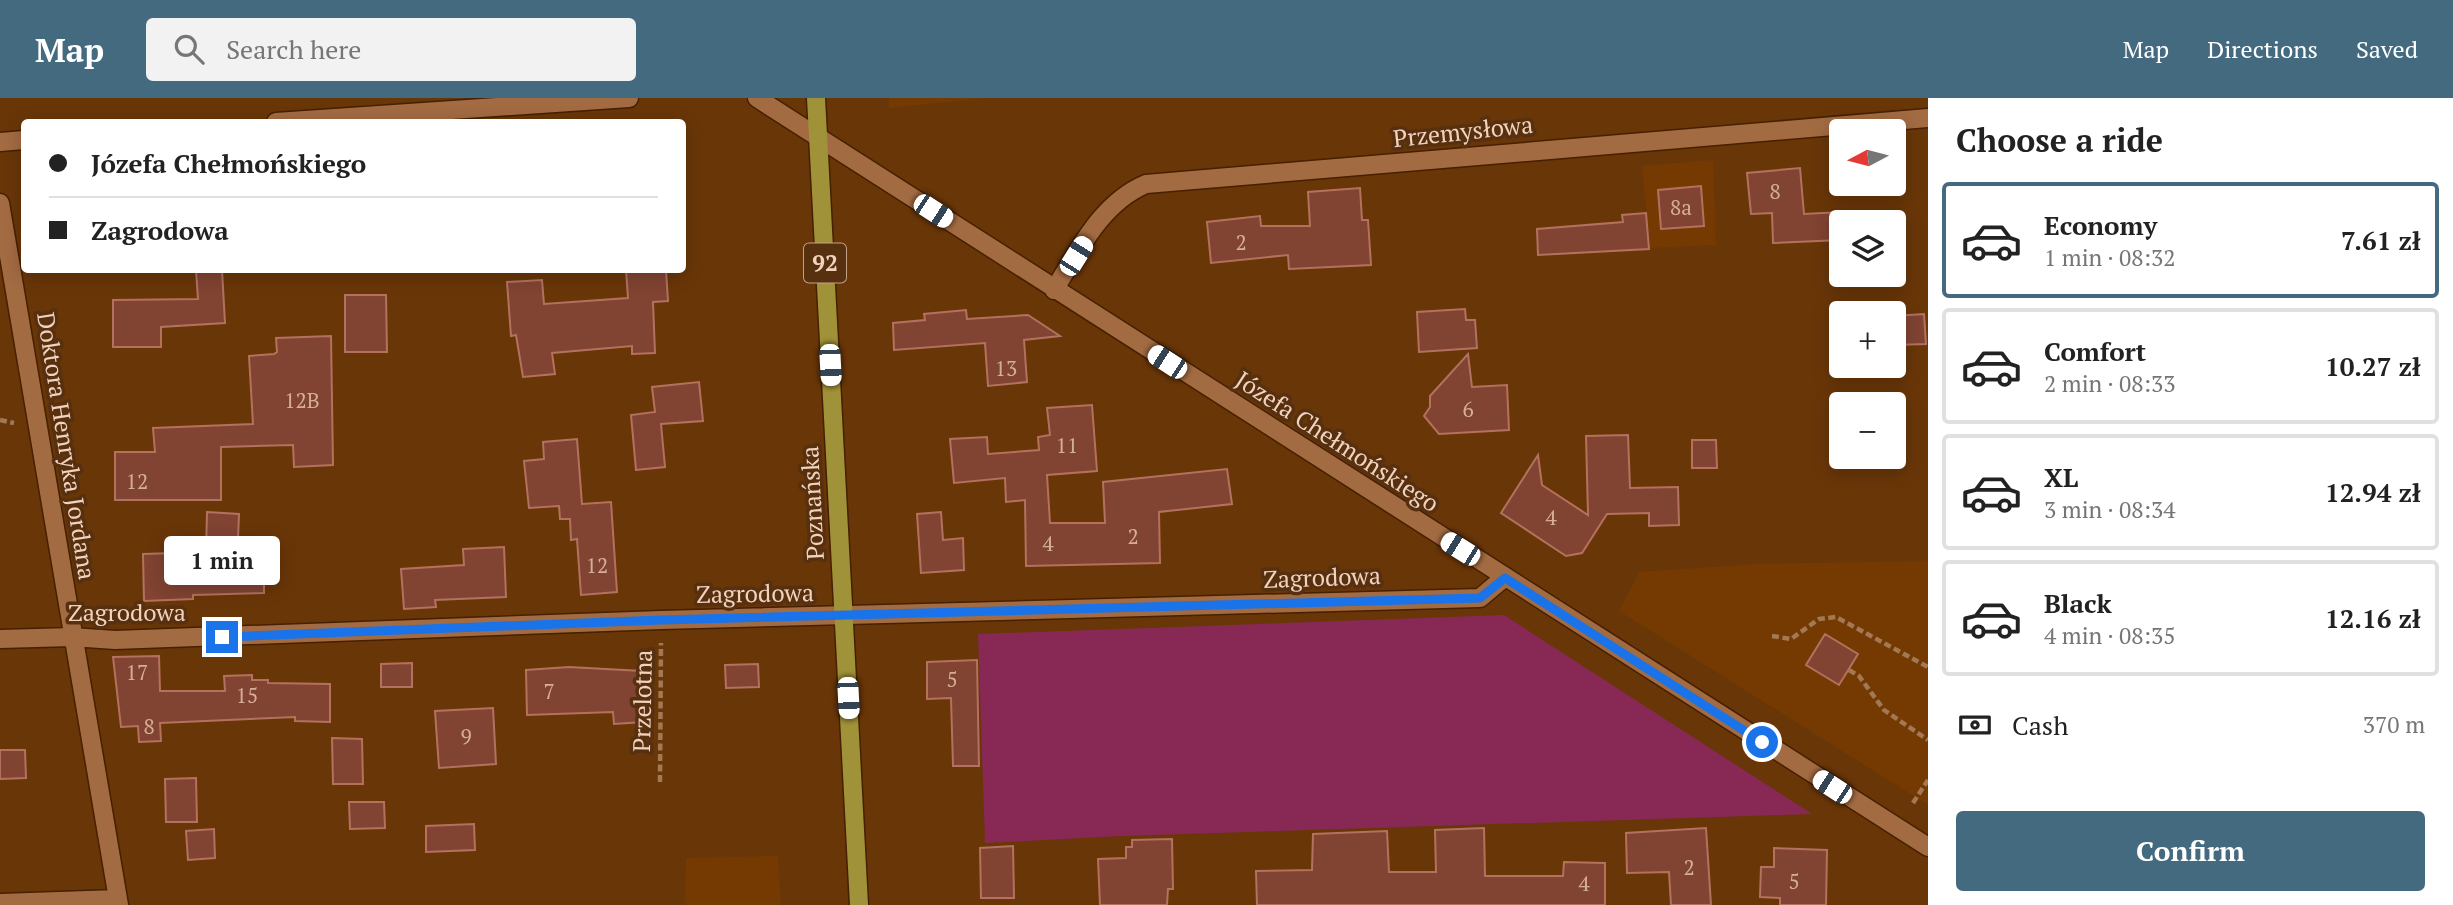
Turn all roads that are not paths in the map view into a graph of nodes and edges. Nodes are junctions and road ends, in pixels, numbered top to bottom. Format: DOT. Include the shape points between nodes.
graph roads {
  1 [pos="629,98"];
  2 [pos="757,98"];
  3 [pos="816,98"];
  4 [pos="1928,118"];
  5 [pos="320,119"];
  6 [pos="818,136"];
  7 [pos="21,140"];
  8 [pos="0,142"];
  9 [pos="0,202"];
  10 [pos="1054,290"];
  11 [pos="1505,578"];
  12 [pos="843,616"];
  13 [pos="72,637"];
  14 [pos="0,639"];
  15 [pos="1928,847"];
  16 [pos="118,902"];
  17 [pos="0,903"];
  18 [pos="859,905"];
  1 -- 5 [label="street"];
  2 -- 6 [label="street, Józefa Chełmońskiego"];
  3 -- 6 [label="main road, Poznańska / 92"];
  4 -- 10 [label="street, Przemysłowa" via="1146,184 1126,192 1108,209"];
  6 -- 10 [label="street, Józefa Chełmońskiego"];
  6 -- 12 [label="main road, Poznańska / 92"];
  7 -- 8 [label="street"];
  9 -- 13 [label="street, Doktora Henryka Jordana"];
  10 -- 11 [label="street, Józefa Chełmońskiego"];
  11 -- 12 [label="street, Zagrodowa" via="1480,598"];
  11 -- 15 [label="street, Józefa Chełmońskiego"];
  12 -- 13 [label="street, Zagrodowa" via="129,640"];
  12 -- 18 [label="main road, Poznańska / 92"];
  13 -- 14 [label="street, Zagrodowa"];
  13 -- 16 [label="street, Doktora Henryka Jordana"];
  16 -- 17 [label="street"];
}
